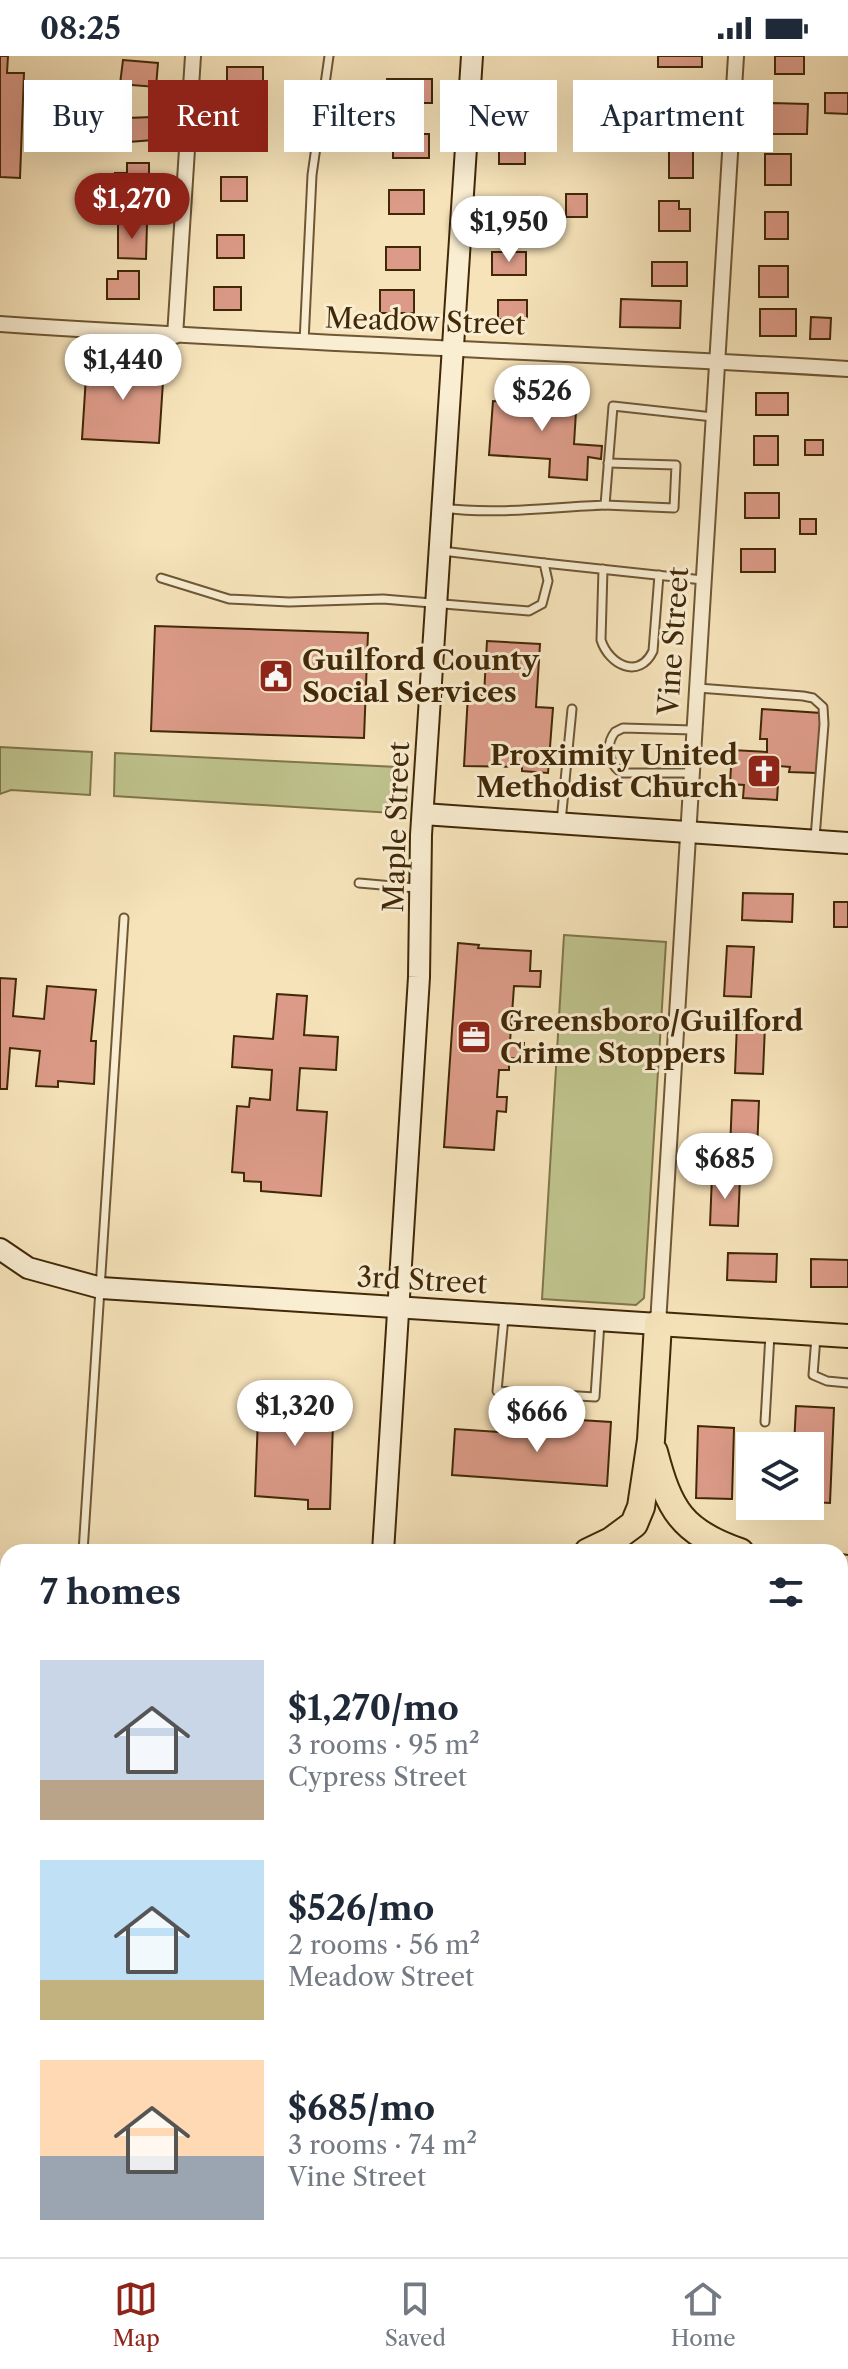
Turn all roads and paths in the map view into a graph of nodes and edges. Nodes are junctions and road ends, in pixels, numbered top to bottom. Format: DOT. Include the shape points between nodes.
graph roads {
  1 [pos="193,56"];
  2 [pos="329,56"];
  3 [pos="472,56"];
  4 [pos="736,56"];
  5 [pos="0,324"];
  6 [pos="175,336"];
  7 [pos="304,342"];
  8 [pos="454,348"];
  9 [pos="717,361"];
  10 [pos="848,369"];
  11 [pos="713,417"];
  12 [pos="608,463"];
  13 [pos="605,505"];
  14 [pos="443,508"];
  15 [pos="440,551"];
  16 [pos="544,563"];
  17 [pos="603,569"];
  18 [pos="659,575"];
  19 [pos="161,578"];
  20 [pos="703,580"];
  21 [pos="436,604"];
  22 [pos="696,688"];
  23 [pos="572,709"];
  24 [pos="693,730"];
  25 [pos="690,773"];
  26 [pos="423,814"];
  27 [pos="561,824"];
  28 [pos="688,833"];
  29 [pos="815,840"];
  30 [pos="848,843"];
  31 [pos="359,883"];
  32 [pos="420,888"];
  33 [pos="124,918"];
  34 [pos="0,1249"];
  35 [pos="101,1288"];
  36 [pos="398,1308"];
  37 [pos="504,1315"];
  38 [pos="600,1321"];
  39 [pos="658,1324"];
  40 [pos="770,1331"];
  41 [pos="817,1334"];
  42 [pos="848,1336"];
  43 [pos="848,1383"];
  44 [pos="765,1422"];
  45 [pos="651,1440"];
  46 [pos="84,1544"];
  47 [pos="383,1544"];
  48 [pos="605,1544"];
  49 [pos="718,1544"];
  1 -- 6 [label="street"];
  2 -- 7 [label="lane" via="312,175"];
  3 -- 8 [label="street, Maple Street"];
  4 -- 9 [label="street, Vine Street"];
  5 -- 6 [label="street, Meadow Street"];
  6 -- 7 [label="street, Meadow Street"];
  7 -- 8 [label="street, Meadow Street"];
  8 -- 9 [label="street, Meadow Street"];
  8 -- 14 [label="street, Maple Street"];
  9 -- 10 [label="street, Meadow Street"];
  9 -- 11 [label="street, Vine Street"];
  11 -- 12 [label="lane" via="613,406"];
  11 -- 20 [label="street, Vine Street"];
  12 -- 13 [label="lane"];
  12 -- 13 [label="lane" via="676,465 674,508"];
  13 -- 14 [label="lane"];
  14 -- 15 [label="street, Maple Street"];
  15 -- 16 [label="lane"];
  15 -- 21 [label="street, Maple Street"];
  16 -- 17 [label="lane"];
  16 -- 21 [label="lane" via="547,593 536,609"];
  17 -- 18 [label="lane"];
  17 -- 18 [label="lane" via="601,640 605,652 627,668 649,660 653,651"];
  18 -- 20 [label="lane"];
  19 -- 21 [label="lane" via="229,599"];
  20 -- 22 [label="street, Vine Street"];
  21 -- 26 [label="street, Maple Street"];
  22 -- 24 [label="street, Vine Street"];
  22 -- 29 [label="lane" via="803,696 823,707"];
  23 -- 27 [label="lane"];
  24 -- 25 [label="street, Vine Street"];
  24 -- 25 [label="lane" via="623,728 609,745 612,761 622,773"];
  25 -- 28 [label="street, Vine Street"];
  26 -- 27 [label="street"];
  26 -- 32 [label="street, Maple Street"];
  27 -- 28 [label="street"];
  28 -- 29 [label="street"];
  28 -- 39 [label="street, Vine Street"];
  29 -- 30 [label="street"];
  31 -- 32 [label="lane"];
  32 -- 36 [label="street, Maple Street"];
  33 -- 35 [label="lane"];
  34 -- 35 [label="street, 3rd Street" via="28,1268"];
  35 -- 36 [label="street, 3rd Street"];
  35 -- 46 [label="lane"];
  36 -- 37 [label="street, 3rd Street"];
  36 -- 47 [label="street, Maple Street"];
  37 -- 38 [label="street, 3rd Street"];
  37 -- 38 [label="lane" via="497,1391 595,1397"];
  38 -- 39 [label="street, 3rd Street"];
  39 -- 40 [label="main road, 3rd Street"];
  39 -- 45 [label="highway"];
  40 -- 41 [label="main road, 3rd Street"];
  40 -- 44 [label="lane"];
  41 -- 42 [label="main road, 3rd Street"];
  41 -- 43 [label="lane" via="813,1375"];
  45 -- 48 [label="highway" via="634,1524"];
  45 -- 49 [label="highway" via="664,1491 684,1522"];
}
